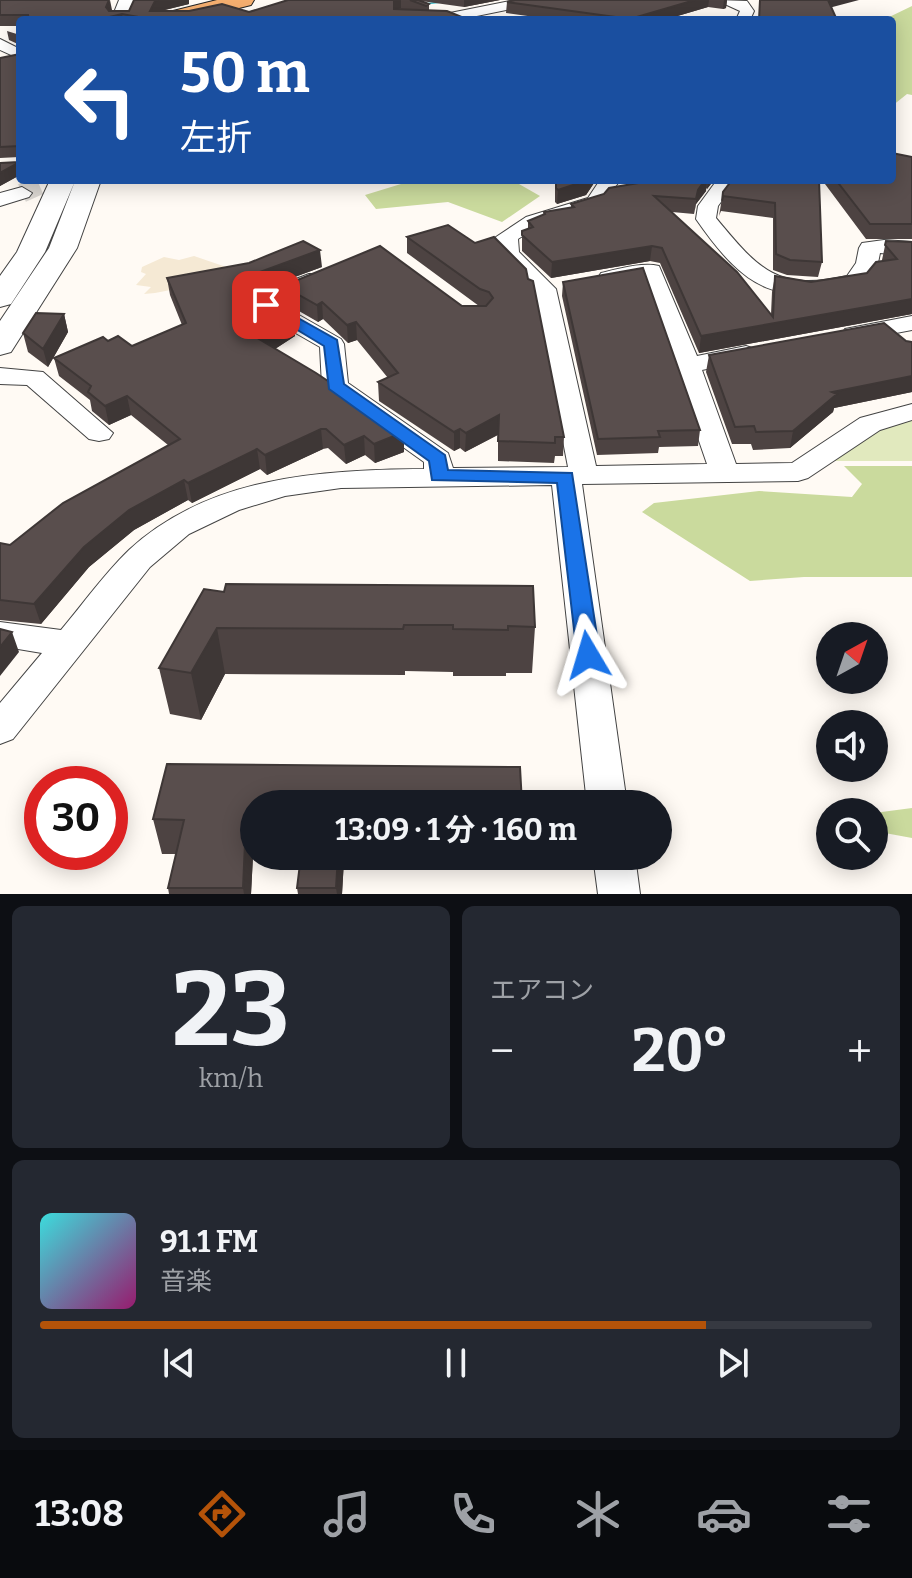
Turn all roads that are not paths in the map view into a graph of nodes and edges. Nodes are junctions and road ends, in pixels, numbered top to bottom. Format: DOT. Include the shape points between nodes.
graph roads {
  1 [pos="243,0"];
  2 [pos="536,0"];
  3 [pos="723,0"];
  4 [pos="181,16"];
  5 [pos="455,16"];
  6 [pos="745,16"];
  7 [pos="61,184"];
  8 [pos="87,184"];
  9 [pos="724,184"];
  10 [pos="605,188"];
  11 [pos="22,193"];
  12 [pos="626,193"];
  13 [pos="0,200"];
  14 [pos="912,249"];
  15 [pos="338,272"];
  16 [pos="541,290"];
  17 [pos="0,298"];
  18 [pos="912,323"];
  19 [pos="886,328"];
  20 [pos="825,339"];
  21 [pos="0,345"];
  22 [pos="912,350"];
  23 [pos="764,351"];
  24 [pos="688,365"];
  25 [pos="0,376"];
  26 [pos="912,412"];
  27 [pos="99,433"];
  28 [pos="725,474"];
  29 [pos="439,476"];
  30 [pos="575,476"];
  31 [pos="0,634"];
  32 [pos="68,644"];
  33 [pos="0,729"];
  34 [pos="606,790"];
  35 [pos="616,870"];
  36 [pos="619,894"];
  1 -- 4 [label="main road"];
  2 -- 5 [label="street"];
  3 -- 6 [label="street" via="742,4"];
  7 -- 17 [label="street" via="31,252"];
  8 -- 21 [label="street" via="63,248"];
  9 -- 14 [label="street" via="708,206 706,219 747,268 769,281 808,290 855,281 870,248"];
  10 -- 12 [label="street"];
  10 -- 16 [label="street" via="595,202 533,221 507,237 508,254"];
  11 -- 13 [label="street"];
  15 -- 29 [label="street" via="270,297 265,306 332,344 335,386 438,459"];
  16 -- 24 [label="street" via="651,271"];
  16 -- 30 [label="street"];
  18 -- 19 [label="street"];
  19 -- 20 [label="street"];
  19 -- 22 [label="street"];
  23 -- 24 [label="street"];
  24 -- 28 [label="street"];
  25 -- 27 [label="street" via="34,377"];
  26 -- 28 [label="street" via="870,424 798,472"];
  28 -- 30 [label="street"];
  29 -- 30 [label="street"];
  29 -- 32 [label="street" via="326,481 228,503 178,527 139,559"];
  30 -- 34 [label="street"];
  31 -- 32 [label="street"];
  32 -- 33 [label="street"];
  35 -- 36 [label="street"];
}
